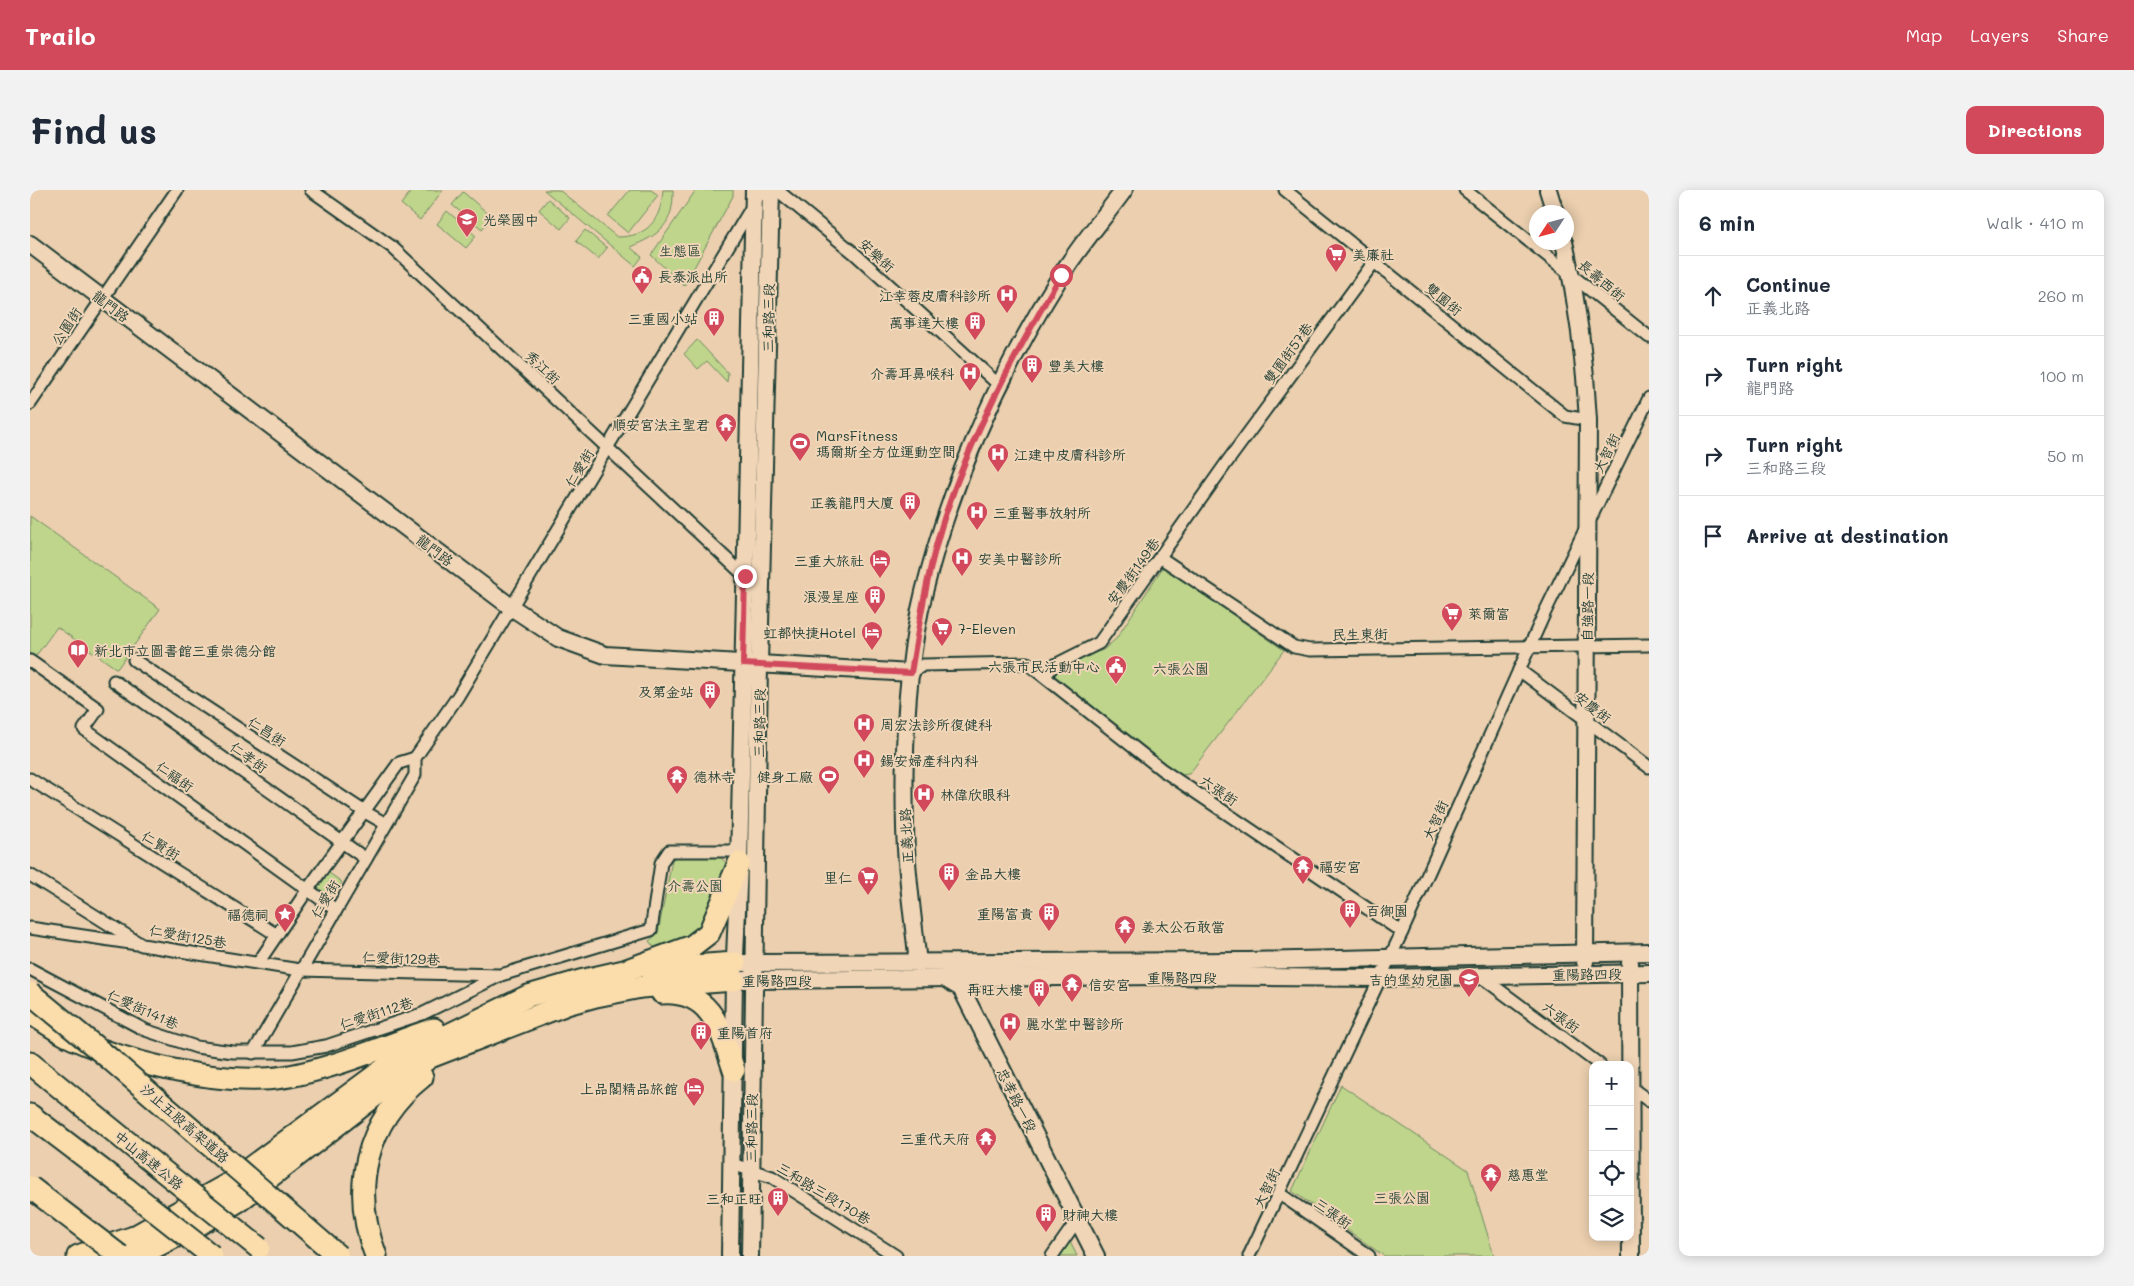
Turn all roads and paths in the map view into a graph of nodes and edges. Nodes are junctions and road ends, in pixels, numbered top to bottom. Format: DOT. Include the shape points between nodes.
graph roads {
  1 [pos="177,190"];
  2 [pos="311,190"];
  3 [pos="762,190"];
  4 [pos="770,190"];
  5 [pos="777,190"];
  6 [pos="1124,190"];
  7 [pos="1285,190"];
  8 [pos="1465,190"];
  9 [pos="1548,190"];
  10 [pos="754,198"];
  11 [pos="1553,205"];
  12 [pos="30,244"];
  13 [pos="1566,250"];
  14 [pos="1374,262"];
  15 [pos="1571,273"];
  16 [pos="102,299"];
  17 [pos="1649,337"];
  18 [pos="999,385"];
  19 [pos="1649,398"];
  20 [pos="30,404"];
  21 [pos="1588,420"];
  22 [pos="608,448"];
  23 [pos="1227,462"];
  24 [pos="1588,523"];
  25 [pos="1160,558"];
  26 [pos="745,576"];
  27 [pos="511,607"];
  28 [pos="1649,645"];
  29 [pos="1529,647"];
  30 [pos="1587,647"];
  31 [pos="134,660"];
  32 [pos="30,661"];
  33 [pos="743,664"];
  34 [pos="759,664"];
  35 [pos="1520,670"];
  36 [pos="911,673"];
  37 [pos="1045,676"];
  38 [pos="114,681"];
  39 [pos="1586,720"];
  40 [pos="415,758"];
  41 [pos="1649,767"];
  42 [pos="30,779"];
  43 [pos="365,812"];
  44 [pos="386,824"];
  45 [pos="343,842"];
  46 [pos="739,857"];
  47 [pos="366,859"];
  48 [pos="30,875"];
  49 [pos="308,889"];
  50 [pos="336,910"];
  51 [pos="30,928"];
  52 [pos="1402,932"];
  53 [pos="277,935"];
  54 [pos="142,945"];
  55 [pos="1585,952"];
  56 [pos="1630,952"];
  57 [pos="1649,952"];
  58 [pos="1389,959"];
  59 [pos="258,963"];
  60 [pos="918,963"];
  61 [pos="30,969"];
  62 [pos="300,970"];
  63 [pos="624,971"];
  64 [pos="745,971"];
  65 [pos="1631,973"];
  66 [pos="1649,973"];
  67 [pos="1586,974"];
  68 [pos="501,975"];
  69 [pos="1479,975"];
  70 [pos="1380,978"];
  71 [pos="948,980"];
  72 [pos="30,993"];
  73 [pos="528,996"];
  74 [pos="596,996"];
  75 [pos="30,1013"];
  76 [pos="464,1045"];
  77 [pos="253,1053"];
  78 [pos="1595,1061"];
  79 [pos="1631,1061"];
  80 [pos="30,1063"];
  81 [pos="734,1070"];
  82 [pos="1634,1089"];
  83 [pos="1649,1101"];
  84 [pos="1631,1106"];
  85 [pos="33,1118"];
  86 [pos="732,1164"];
  87 [pos="750,1170"];
  88 [pos="30,1187"];
  89 [pos="1280,1194"];
  90 [pos="1078,1219"];
  91 [pos="263,1252"];
  92 [pos="1092,1254"];
  93 [pos="78,1256"];
  94 [pos="120,1256"];
  95 [pos="132,1256"];
  96 [pos="212,1256"];
  97 [pos="338,1256"];
  98 [pos="376,1256"];
  99 [pos="730,1256"];
  100 [pos="750,1256"];
  101 [pos="896,1256"];
  102 [pos="1052,1256"];
  103 [pos="1249,1256"];
  104 [pos="1369,1256"];
  105 [pos="1632,1256"];
  1 -- 16 [label="street, 公園街"];
  2 -- 22 [label="street, 秀江街" via="392,247"];
  3 -- 10 [label="street, 仁愛街"];
  4 -- 34 [label="main road, 三和路三段"];
  5 -- 18 [label="street, 安樂街" via="854,253"];
  6 -- 18 [label="main road, 正義北路" via="1061,275"];
  7 -- 14 [label="street, 雙園街"];
  8 -- 15 [label="street, 長壽西街"];
  9 -- 11 [label="main road"];
  10 -- 22 [label="street, 仁愛街"];
  10 -- 26 [label="main road, 三和路三段"];
  12 -- 16 [label="main road, 龍門路"];
  13 -- 15 [label="main road, 自強路一段"];
  14 -- 21 [label="street, 雙園街" via="1565,416"];
  14 -- 23 [label="street, 雙園街57巷"];
  15 -- 17 [label="street, 長壽西街"];
  15 -- 21 [label="main road, 自強路一段" via="1586,363"];
  16 -- 20 [label="street, 公園街"];
  16 -- 27 [label="main road, 龍門路"];
  18 -- 36 [label="main road, 正義北路" via="973,442 941,527 924,593"];
  19 -- 24 [label="street, 大智街"];
  21 -- 24 [label="main road, 自強路一段"];
  22 -- 26 [label="street, 秀江街"];
  22 -- 27 [label="street, 仁愛街"];
  23 -- 25 [label="street, 安慶街149巷"];
  24 -- 29 [label="street, 大智街"];
  24 -- 30 [label="main road, 自強路一段"];
  25 -- 29 [label="street, 民生東街" via="1294,647 1310,650"];
  25 -- 37 [label="street, 安慶街149巷" via="1100,644 1053,666"];
  26 -- 33 [label="main road, 三和路三段"];
  27 -- 33 [label="main road, 龍門路" via="558,638 605,655"];
  27 -- 40 [label="street, 仁愛街" via="458,696"];
  28 -- 30 [label="street, 民生東街"];
  29 -- 30 [label="street, 民生東街"];
  29 -- 35 [label="street, 大智街"];
  30 -- 39 [label="main road, 自強路一段"];
  31 -- 43 [label="street, 仁昌街"];
  32 -- 49 [label="street, 仁福街" via="98,709 84,729"];
  33 -- 34 [label="main road, 龍門路"];
  33 -- 46 [label="main road, 三和路三段"];
  34 -- 36 [label="main road, 龍門路"];
  34 -- 64 [label="main road, 三和路三段"];
  35 -- 39 [label="street, 安慶街"];
  35 -- 52 [label="street, 大智街"];
  36 -- 37 [label="street, 六張街" via="923,665 1027,663"];
  36 -- 60 [label="main road, 正義北路" via="904,776 905,829"];
  37 -- 52 [label="street, 六張街" via="1161,769"];
  38 -- 45 [label="street, 仁孝街"];
  39 -- 41 [label="street, 安慶街"];
  39 -- 55 [label="main road, 自強路一段"];
  40 -- 43 [label="street, 仁愛街" via="399,763"];
  40 -- 44 [label="street, 仁愛街" via="415,776"];
  42 -- 53 [label="street, 仁賢街"];
  43 -- 44 [label="street, 仁昌街"];
  43 -- 45 [label="street, 仁愛街"];
  44 -- 47 [label="street, 仁愛街"];
  45 -- 47 [label="street, 仁孝街"];
  45 -- 49 [label="street, 仁愛街"];
  46 -- 63 [label="highway" via="709,933 692,946"];
  46 -- 64 [label="main road, 三和路三段"];
  46 -- 68 [label="street" via="669,851 661,863 651,930"];
  47 -- 50 [label="street, 仁愛街"];
  48 -- 54 [label="street, 仁愛街125巷"];
  49 -- 50 [label="street, 仁福街"];
  49 -- 53 [label="street, 仁愛街"];
  50 -- 62 [label="street, 仁愛街"];
  51 -- 54 [label="street"];
  52 -- 58 [label="street, 大智街"];
  53 -- 59 [label="street, 仁愛街"];
  54 -- 59 [label="street, 仁愛街125巷"];
  55 -- 56 [label="main road, 重陽路四段"];
  55 -- 58 [label="main road, 重陽路四段"];
  55 -- 67 [label="main road, 自強路一段"];
  56 -- 57 [label="main road, 重陽路四段"];
  56 -- 65 [label="main road"];
  58 -- 60 [label="main road, 重陽路四段"];
  58 -- 70 [label="street, 大智街"];
  59 -- 62 [label="street, 仁愛街125巷"];
  60 -- 64 [label="main road, 重陽路四段"];
  60 -- 71 [label="main road, 忠孝路一段"];
  61 -- 77 [label="street, 仁愛街141巷" via="145,1030 196,1047"];
  62 -- 68 [label="street, 仁愛街129巷"];
  62 -- 77 [label="street, 仁愛街"];
  63 -- 64 [label="highway"];
  63 -- 73 [label="highway"];
  64 -- 71 [label="main road, 重陽路四段"];
  64 -- 74 [label="highway"];
  64 -- 81 [label="main road, 三和路三段"];
  64 -- 87 [label="main road, 三和路三段"];
  65 -- 66 [label="main road, 重陽路四段"];
  65 -- 67 [label="main road, 重陽路四段"];
  65 -- 79 [label="main road"];
  67 -- 69 [label="main road, 重陽路四段"];
  68 -- 77 [label="street, 仁愛街112巷" via="422,1014 326,1046 292,1052"];
  69 -- 70 [label="main road, 重陽路四段"];
  69 -- 78 [label="street, 六張街"];
  70 -- 71 [label="main road, 重陽路四段" via="1158,976"];
  70 -- 89 [label="street, 大智街"];
  71 -- 90 [label="main road, 忠孝路一段" via="961,988"];
  72 -- 97 [label="highway, 汐止五股高架道路, bridge"];
  73 -- 75 [label="highway" via="312,1070 263,1079 209,1076 145,1064 66,1035"];
  73 -- 93 [label="highway" via="395,1061 227,1185 155,1227"];
  74 -- 76 [label="highway" via="551,1010"];
  74 -- 81 [label="highway" via="666,992 704,1004 717,1022"];
  76 -- 95 [label="highway" via="430,1057 389,1085 240,1200 196,1226"];
  76 -- 98 [label="highway" via="402,1093 388,1112 368,1152 364,1209"];
  80 -- 91 [label="highway, 中山高速公路, bridge"];
  81 -- 86 [label="main road, 三和路三段"];
  82 -- 83 [label="street"];
  84 -- 105 [label="main road"];
  85 -- 96 [label="highway, bridge"];
  86 -- 87 [label="street, 三和路三段170巷"];
  86 -- 99 [label="main road, 三和路三段"];
  87 -- 100 [label="main road, 三和路三段"];
  87 -- 101 [label="street, 三和路三段170巷" via="772,1178"];
  88 -- 94 [label="highway, bridge"];
  89 -- 103 [label="street, 大智街"];
  89 -- 104 [label="street, 三張街"];
  90 -- 92 [label="main road, 忠孝路一段"];
  90 -- 102 [label="street"];
}
